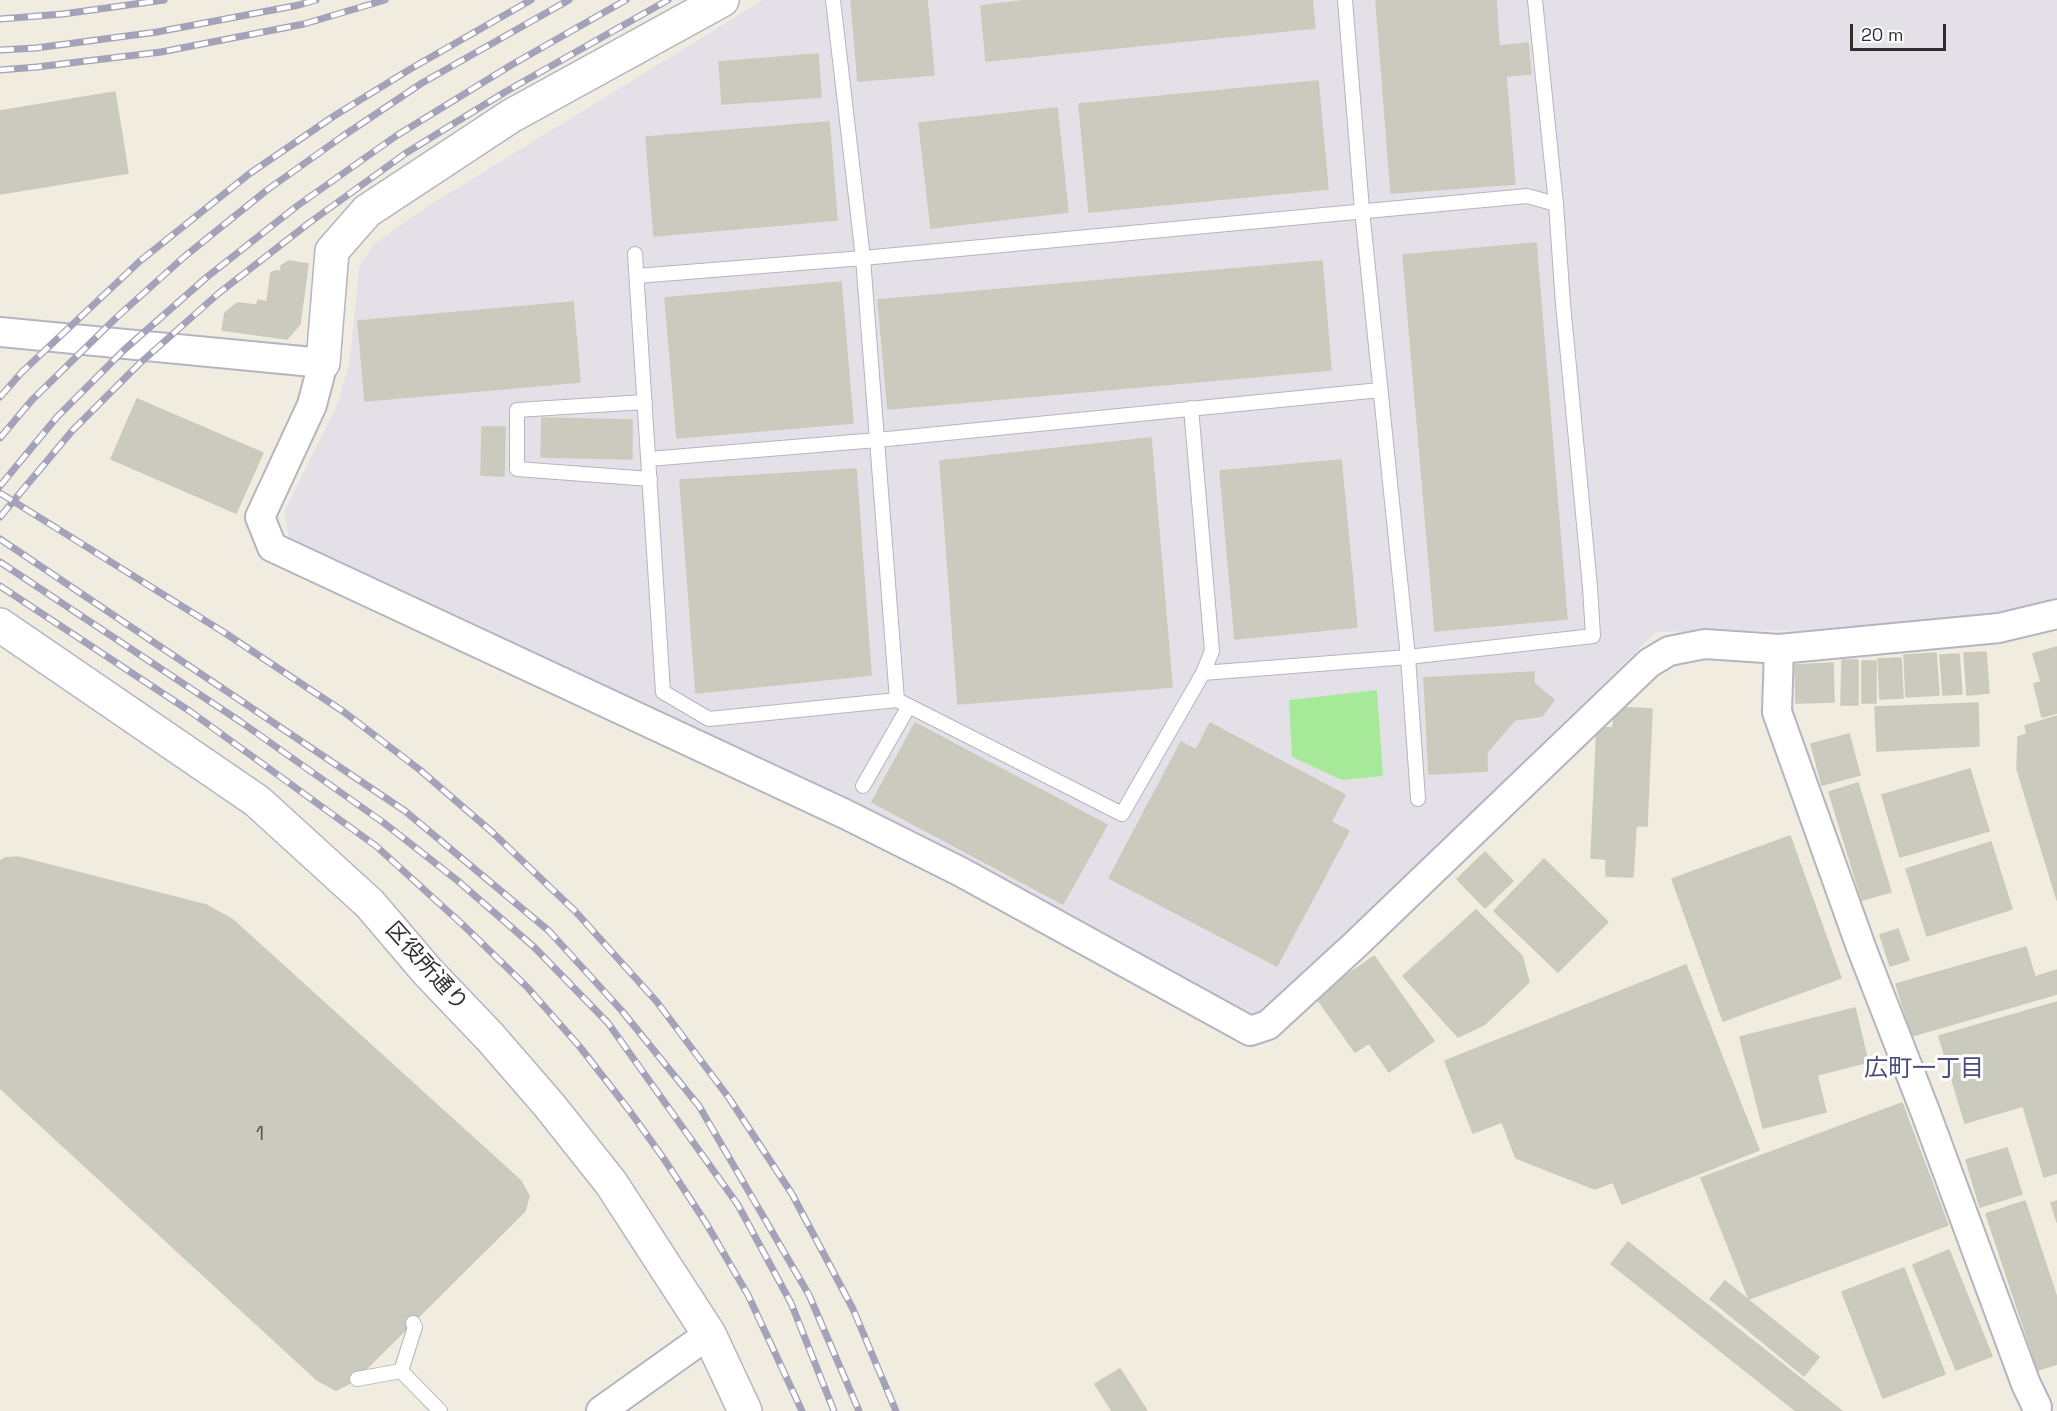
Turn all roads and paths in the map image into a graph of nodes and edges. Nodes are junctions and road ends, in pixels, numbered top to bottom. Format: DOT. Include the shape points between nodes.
graph roads {
  1 [pos="722,0"];
  2 [pos="832,0"];
  3 [pos="1345,0"];
  4 [pos="1535,0"];
  5 [pos="1556,204"];
  6 [pos="1362,210"];
  7 [pos="635,254"];
  8 [pos="863,258"];
  9 [pos="637,276"];
  10 [pos="0,332"];
  11 [pos="323,363"];
  12 [pos="1380,390"];
  13 [pos="645,402"];
  14 [pos="1191,408"];
  15 [pos="877,440"];
  16 [pos="648,459"];
  17 [pos="650,479"];
  18 [pos="2057,614"];
  19 [pos="2,630"];
  20 [pos="1779,649"];
  21 [pos="1408,657"];
  22 [pos="1203,673"];
  23 [pos="903,703"];
  24 [pos="863,786"];
  25 [pos="1418,799"];
  26 [pos="413,1323"];
  27 [pos="709,1334"];
  28 [pos="401,1371"];
  29 [pos="357,1379"];
  30 [pos="2042,1405"];
  31 [pos="440,1411"];
  32 [pos="601,1411"];
  33 [pos="745,1411"];
  1 -- 11 [label="street" via="511,116 367,211 332,251"];
  2 -- 8 [label="lane"];
  3 -- 6 [label="lane"];
  4 -- 5 [label="lane"];
  5 -- 6 [label="lane" via="1527,196"];
  5 -- 21 [label="lane" via="1593,636"];
  6 -- 8 [label="lane"];
  6 -- 12 [label="lane"];
  7 -- 9 [label="lane"];
  8 -- 9 [label="lane"];
  8 -- 15 [label="lane"];
  9 -- 13 [label="lane"];
  10 -- 11 [label="street"];
  11 -- 20 [label="street" via="312,405 260,516 272,547 856,819 961,872 1250,1031 1268,1025 1355,945 1649,663 1669,651 1705,644"];
  12 -- 14 [label="lane"];
  12 -- 21 [label="lane"];
  13 -- 16 [label="lane"];
  13 -- 17 [label="lane" via="517,410 517,469"];
  14 -- 15 [label="lane"];
  14 -- 22 [label="lane" via="1212,651"];
  15 -- 16 [label="lane"];
  15 -- 23 [label="lane"];
  16 -- 17 [label="lane"];
  17 -- 23 [label="lane" via="663,692 709,719"];
  18 -- 20 [label="street" via="1999,628"];
  19 -- 27 [label="street, 区役所通り" via="257,801 370,904 549,1105 611,1183"];
  20 -- 30 [label="street" via="1777,712 2022,1373"];
  21 -- 22 [label="lane"];
  21 -- 25 [label="lane"];
  22 -- 23 [label="lane" via="1122,814"];
  23 -- 24 [label="lane"];
  26 -- 28 [label="lane"];
  27 -- 32 [label="street"];
  27 -- 33 [label="street, 区役所通り"];
  28 -- 29 [label="lane"];
  28 -- 31 [label="lane"];
}
